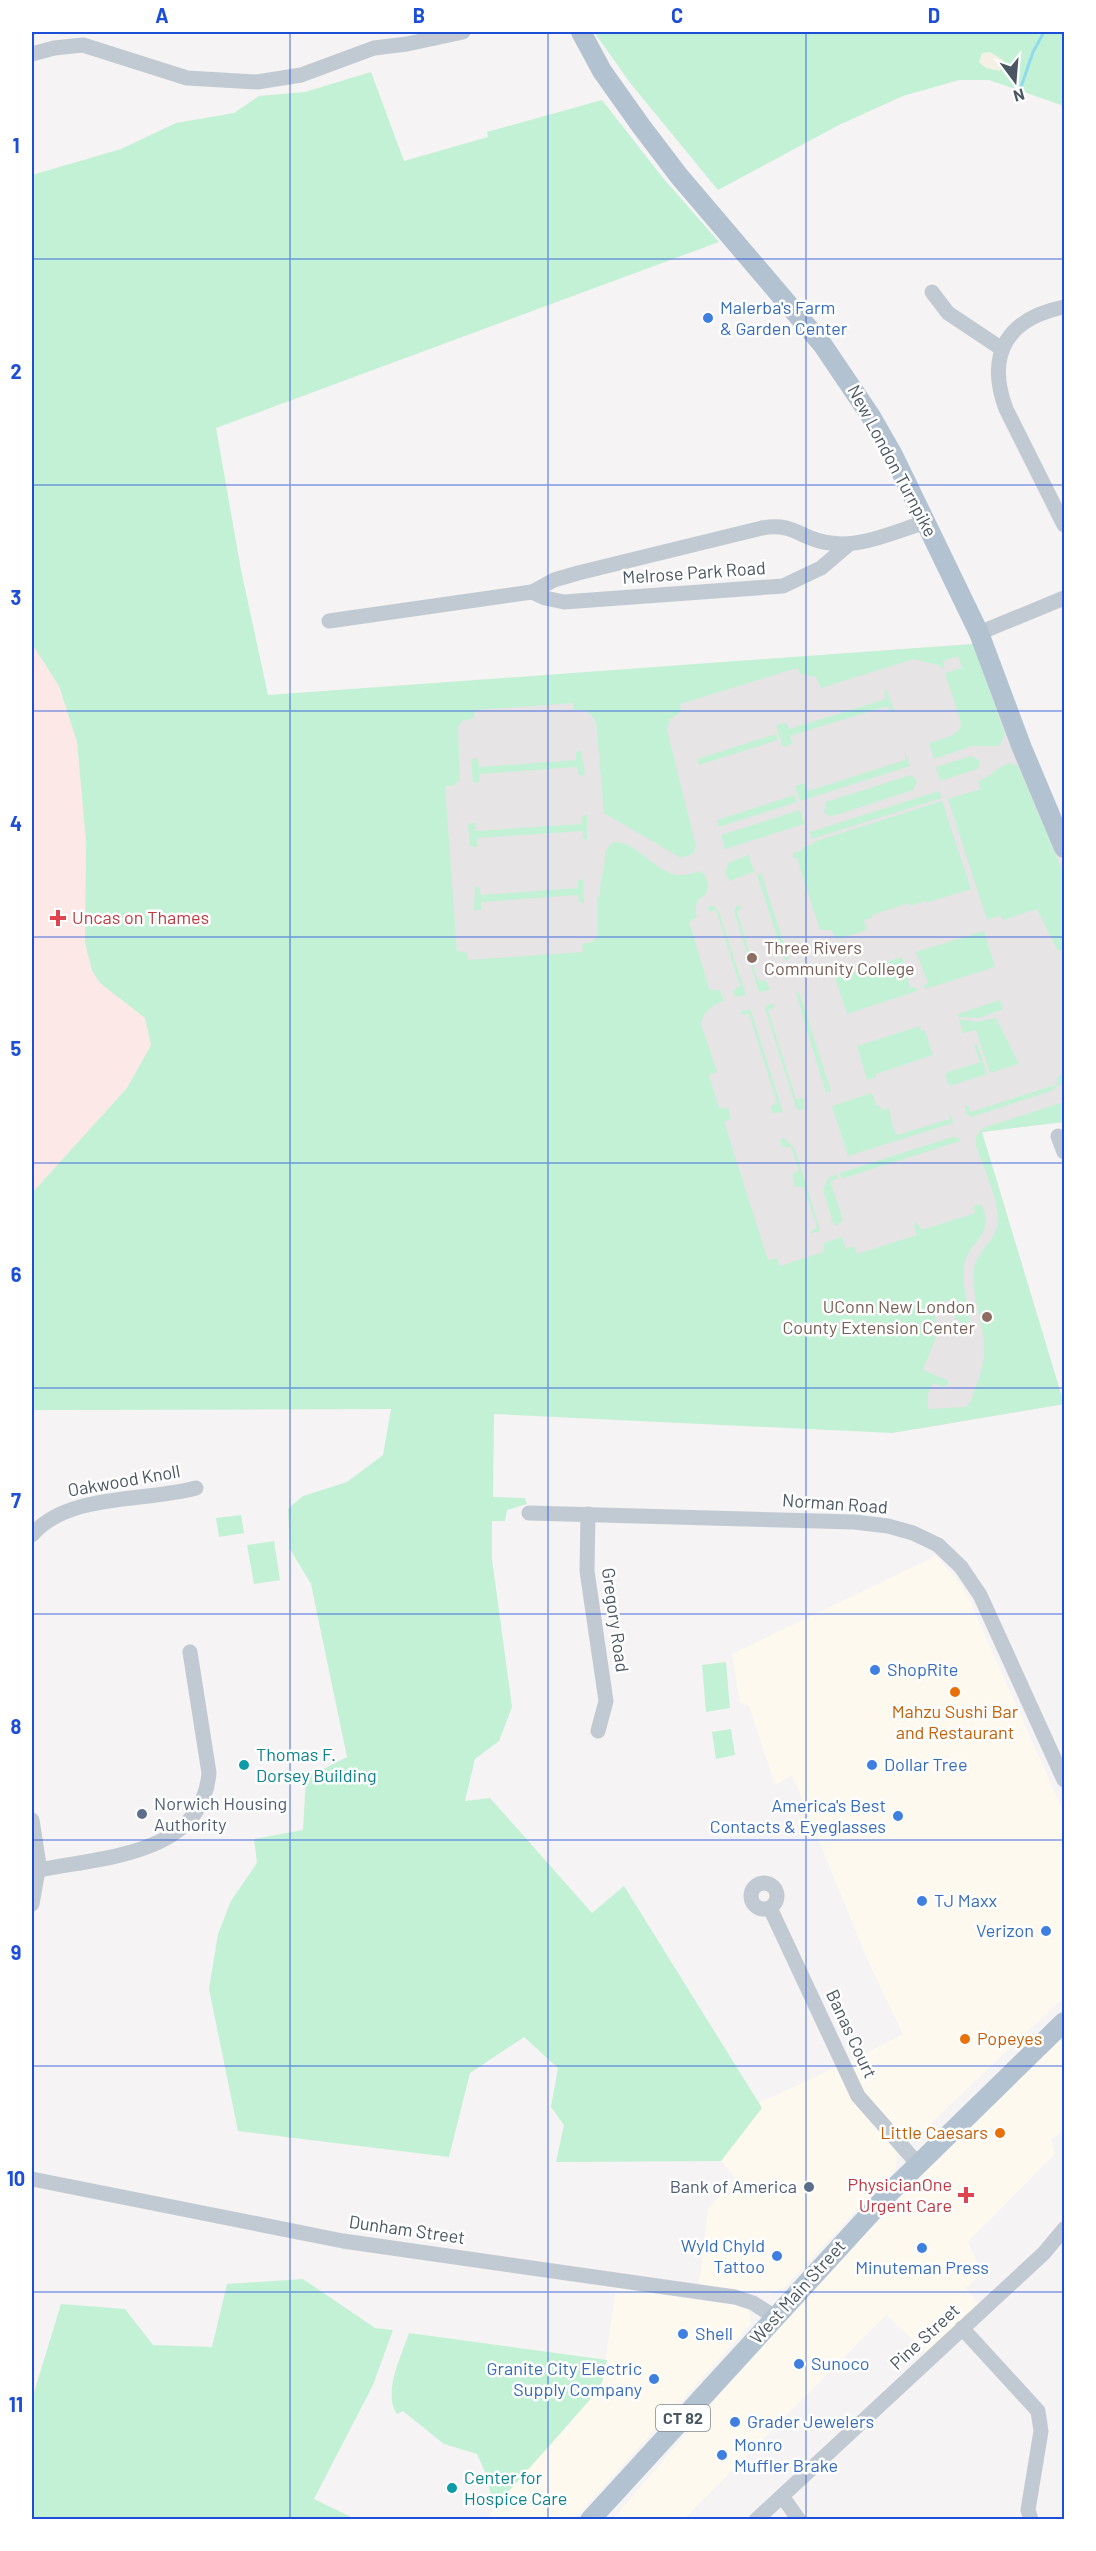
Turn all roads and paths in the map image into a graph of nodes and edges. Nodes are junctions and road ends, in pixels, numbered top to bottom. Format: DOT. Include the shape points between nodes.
graph roads {
  1 [pos="463,32"];
  2 [pos="581,32"];
  3 [pos="32,54"];
  4 [pos="932,292"];
  5 [pos="1065,307"];
  6 [pos="1002,348"];
  7 [pos="926,522"];
  8 [pos="1065,525"];
  9 [pos="848,545"];
  10 [pos="532,592"];
  11 [pos="1065,598"];
  12 [pos="329,621"];
  13 [pos="979,633"];
  14 [pos="1065,848"];
  15 [pos="1058,1136"];
  16 [pos="1065,1152"];
  17 [pos="196,1488"];
  18 [pos="529,1514"];
  19 [pos="588,1514"];
  20 [pos="32,1536"];
  21 [pos="190,1652"];
  22 [pos="598,1731"];
  23 [pos="1065,1780"];
  24 [pos="32,1820"];
  25 [pos="39,1870"];
  26 [pos="32,1905"];
  27 [pos="770,1908"];
  28 [pos="1065,2022"];
  29 [pos="917,2163"];
  30 [pos="32,2179"];
  31 [pos="1065,2229"];
  32 [pos="775,2317"];
  33 [pos="962,2328"];
  34 [pos="782,2496"];
  35 [pos="590,2520"];
  36 [pos="756,2520"];
  37 [pos="799,2520"];
  38 [pos="1031,2520"];
  1 -- 3 [label="street" via="361,51 301,75 257,82 187,78 83,45"];
  2 -- 7 [label="main road, New London Turnpike" via="602,70 660,151 822,344 893,455"];
  4 -- 6 [label="street" via="948,313"];
  5 -- 6 [label="street" via="1022,322"];
  6 -- 8 [label="street" via="998,369 1003,402"];
  7 -- 9 [label="street, Melrose Park Road"];
  7 -- 13 [label="main road, New London Turnpike"];
  9 -- 10 [label="street, Melrose Park Road" via="822,542 793,528 770,527 579,573"];
  9 -- 10 [label="street, Melrose Park Road" via="821,568 783,586 564,602"];
  10 -- 12 [label="street, Melrose Park Road"];
  11 -- 13 [label="street"];
  13 -- 14 [label="main road, New London Turnpike"];
  15 -- 16 [label="street"];
  17 -- 20 [label="street, Oakwood Knoll" via="72,1508 47,1521"];
  18 -- 19 [label="street, Norman Road"];
  19 -- 22 [label="street, Gregory Road" via="587,1567 606,1701"];
  19 -- 23 [label="street, Norman Road" via="867,1523 905,1530 931,1541 955,1560 976,1588"];
  21 -- 25 [label="street" via="209,1773 207,1790 193,1817 176,1834 158,1844"];
  24 -- 25 [label="street"];
  25 -- 26 [label="street"];
  27 -- 29 [label="street, Banas Court" via="858,2096"];
  28 -- 29 [label="main road, West Main Street / CT 82"];
  29 -- 32 [label="main road, West Main Street / CT 82"];
  30 -- 32 [label="street, Dunham Street" via="324,2238 735,2297"];
  31 -- 33 [label="street, Pine Street"];
  32 -- 35 [label="main road, West Main Street / CT 82"];
  33 -- 34 [label="street, Pine Street"];
  33 -- 38 [label="street" via="1038,2411 1041,2431 1028,2510"];
  34 -- 36 [label="street, Pine Street"];
  34 -- 37 [label="street"];
}
